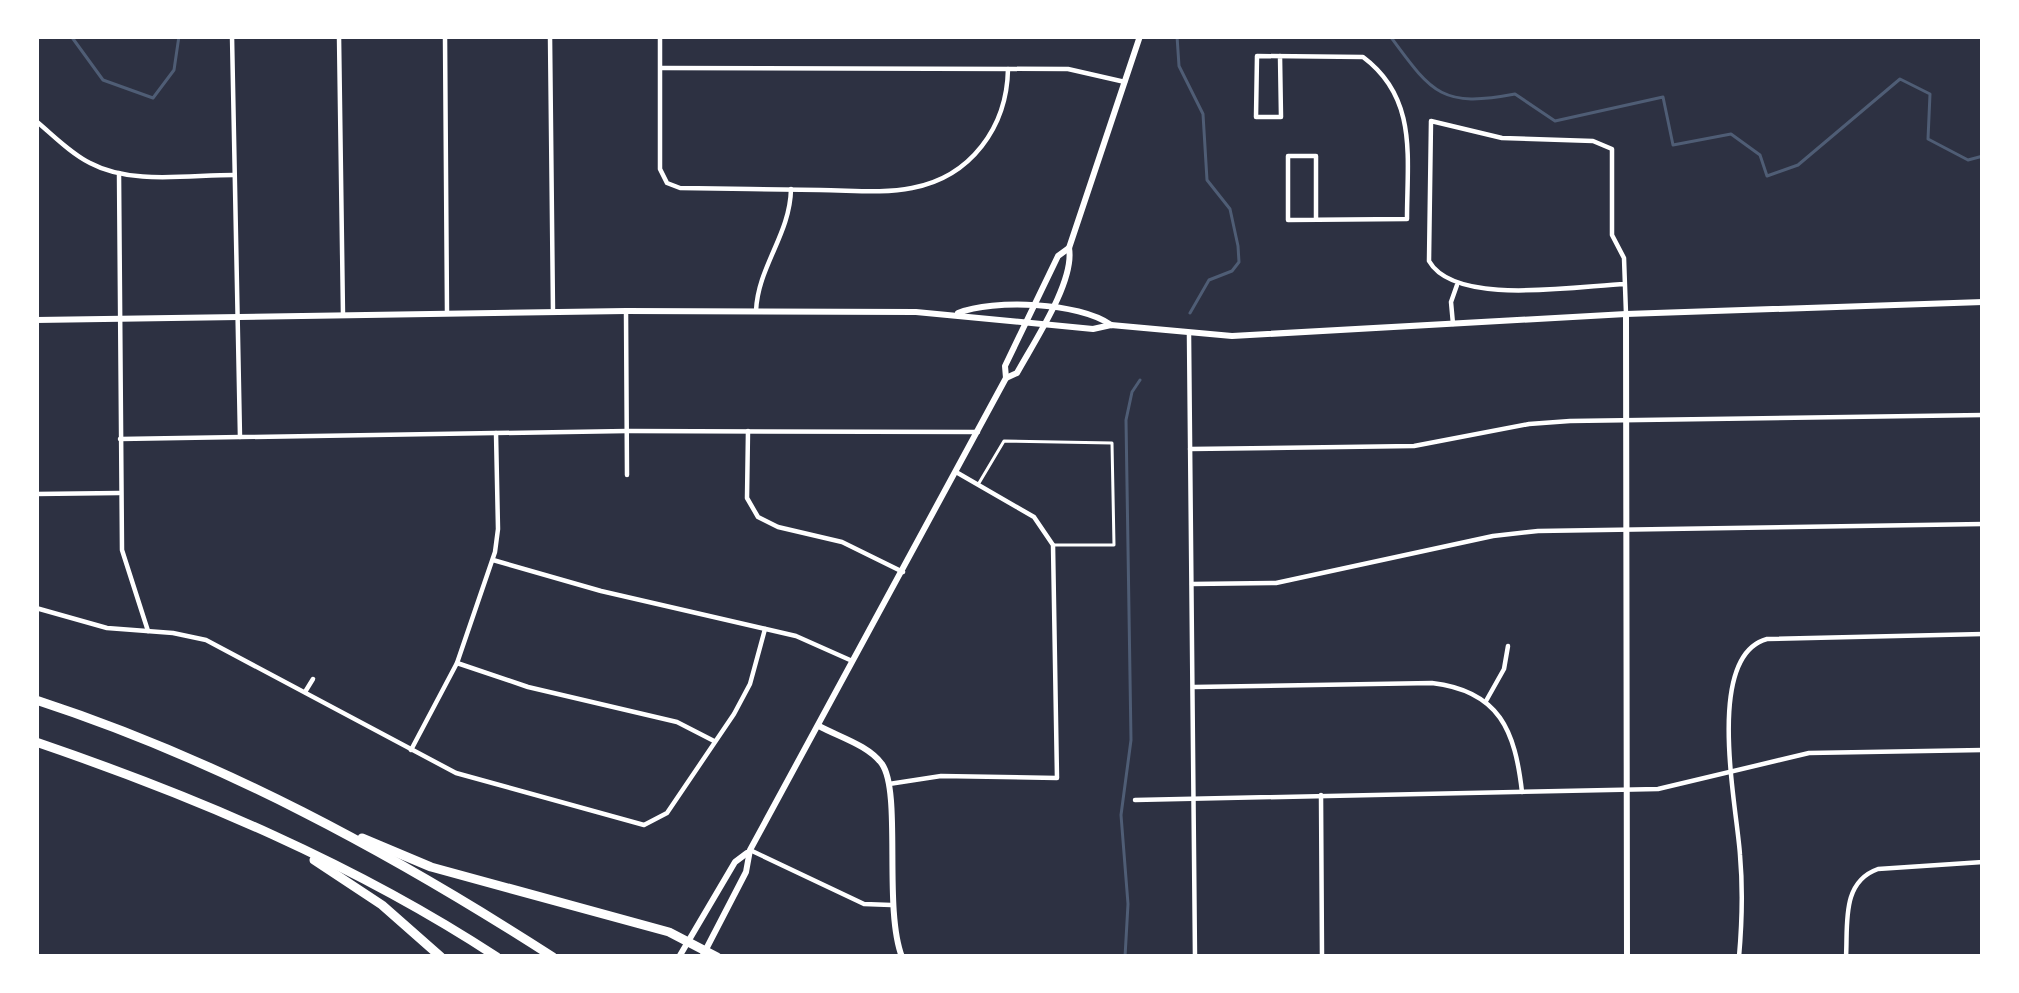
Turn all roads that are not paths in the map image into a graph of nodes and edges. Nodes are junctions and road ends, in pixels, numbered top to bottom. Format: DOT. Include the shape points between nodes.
graph roads {
  1 [pos="232,36"];
  2 [pos="339,36"];
  3 [pos="445,36"];
  4 [pos="550,36"];
  5 [pos="661,36"];
  6 [pos="1140,36"];
  7 [pos="1280,56"];
  8 [pos="661,68"];
  9 [pos="1008,69"];
  10 [pos="1125,82"];
  11 [pos="39,123"];
  12 [pos="36,133"];
  13 [pos="118,173"];
  14 [pos="234,175"];
  15 [pos="791,189"];
  16 [pos="1316,219"];
  17 [pos="1069,248"];
  18 [pos="1625,284"];
  19 [pos="1457,285"];
  20 [pos="1983,302"];
  21 [pos="1036,307"];
  22 [pos="1052,308"];
  23 [pos="626,311"];
  24 [pos="756,311"];
  25 [pos="554,312"];
  26 [pos="447,313"];
  27 [pos="958,314"];
  28 [pos="1625,314"];
  29 [pos="343,315"];
  30 [pos="237,316"];
  31 [pos="118,318"];
  32 [pos="36,320"];
  33 [pos="1028,321"];
  34 [pos="1045,322"];
  35 [pos="1453,324"];
  36 [pos="1111,325"];
  37 [pos="1189,335"];
  38 [pos="1006,379"];
  39 [pos="1983,415"];
  40 [pos="1627,421"];
  41 [pos="627,431"];
  42 [pos="748,431"];
  43 [pos="978,432"];
  44 [pos="496,434"];
  45 [pos="239,437"];
  46 [pos="120,439"];
  47 [pos="1190,449"];
  48 [pos="956,472"];
  49 [pos="628,476"];
  50 [pos="978,484"];
  51 [pos="119,493"];
  52 [pos="36,494"];
  53 [pos="1983,524"];
  54 [pos="1627,530"];
  55 [pos="1053,545"];
  56 [pos="493,560"];
  57 [pos="904,572"];
  58 [pos="1192,584"];
  59 [pos="36,608"];
  60 [pos="765,629"];
  61 [pos="148,631"];
  62 [pos="1983,634"];
  63 [pos="1508,646"];
  64 [pos="854,662"];
  65 [pos="457,663"];
  66 [pos="313,679"];
  67 [pos="1194,687"];
  68 [pos="305,692"];
  69 [pos="36,700"];
  70 [pos="1486,701"];
  71 [pos="819,726"];
  72 [pos="714,741"];
  73 [pos="36,742"];
  74 [pos="411,750"];
  75 [pos="1983,750"];
  76 [pos="1731,771"];
  77 [pos="889,784"];
  78 [pos="1628,791"];
  79 [pos="1522,792"];
  80 [pos="1322,795"];
  81 [pos="1194,797"];
  82 [pos="1136,800"];
  83 [pos="314,816"];
  84 [pos="279,838"];
  85 [pos="750,850"];
  86 [pos="1983,862"];
  87 [pos="891,905"];
  88 [pos="688,940"];
  89 [pos="705,953"];
  90 [pos="441,957"];
  91 [pos="497,957"];
  92 [pos="553,957"];
  93 [pos="679,957"];
  94 [pos="717,957"];
  95 [pos="902,957"];
  96 [pos="1195,957"];
  97 [pos="1322,957"];
  98 [pos="1627,957"];
  99 [pos="1739,957"];
  100 [pos="1846,957"];
  1 -- 14 [label="street"];
  2 -- 29 [label="street"];
  3 -- 26 [label="street"];
  4 -- 25 [label="street"];
  5 -- 8 [label="street"];
  6 -- 10 [label="main road"];
  7 -- 7 [label="street" via="1281,117 1256,117 1257,56"];
  7 -- 16 [label="street" via="1364,57 1394,88 1405,114 1407,219"];
  8 -- 9 [label="street"];
  8 -- 15 [label="street" via="667,183"];
  9 -- 10 [label="street" via="1068,69"];
  9 -- 15 [label="street" via="994,130 947,177 899,190"];
  10 -- 17 [label="main road"];
  11 -- 12 [label="street"];
  11 -- 13 [label="street" via="82,158"];
  13 -- 14 [label="street"];
  13 -- 31 [label="street"];
  14 -- 30 [label="street"];
  15 -- 24 [label="street" via="788,222 762,272"];
  16 -- 16 [label="street" via="1288,220 1288,156 1316,156"];
  17 -- 21 [label="main road"];
  17 -- 22 [label="main road" via="1072,261"];
  18 -- 19 [label="street"];
  18 -- 19 [label="street" via="1612,235 1612,149 1431,121 1429,261"];
  18 -- 28 [label="street"];
  19 -- 35 [label="street"];
  20 -- 28 [label="main road"];
  21 -- 22 [label="main road"];
  21 -- 27 [label="main road" via="975,306"];
  21 -- 33 [label="main road"];
  22 -- 34 [label="main road"];
  22 -- 36 [label="main road" via="1095,314"];
  23 -- 24 [label="main road"];
  23 -- 25 [label="main road"];
  23 -- 41 [label="street"];
  24 -- 27 [label="main road"];
  25 -- 26 [label="main road"];
  26 -- 29 [label="main road"];
  27 -- 33 [label="main road"];
  28 -- 35 [label="main road"];
  28 -- 40 [label="main road"];
  29 -- 30 [label="main road"];
  30 -- 31 [label="main road"];
  30 -- 45 [label="street"];
  31 -- 32 [label="main road"];
  31 -- 46 [label="street"];
  33 -- 34 [label="main road"];
  33 -- 38 [label="main road"];
  34 -- 36 [label="main road"];
  34 -- 38 [label="main road"];
  35 -- 37 [label="main road"];
  36 -- 37 [label="main road"];
  37 -- 47 [label="street"];
  38 -- 43 [label="main road"];
  39 -- 40 [label="street"];
  40 -- 47 [label="street" via="1555,421 1393,448"];
  40 -- 54 [label="main road"];
  41 -- 42 [label="street"];
  41 -- 44 [label="street"];
  41 -- 49 [label="street"];
  42 -- 43 [label="street"];
  42 -- 57 [label="street" via="747,499 758,517 842,542"];
  43 -- 48 [label="main road"];
  44 -- 45 [label="street"];
  44 -- 56 [label="street"];
  45 -- 46 [label="street"];
  46 -- 51 [label="street"];
  47 -- 58 [label="street"];
  48 -- 50 [label="street"];
  48 -- 57 [label="main road"];
  50 -- 55 [label="street" via="1034,517"];
  50 -- 55 [label="lane" via="1004,441 1112,443 1114,545"];
  51 -- 52 [label="street"];
  51 -- 61 [label="street" via="122,550"];
  53 -- 54 [label="street"];
  54 -- 58 [label="street" via="1510,533 1276,583"];
  54 -- 78 [label="main road"];
  55 -- 77 [label="street" via="1057,778 941,776"];
  56 -- 60 [label="street"];
  56 -- 65 [label="street"];
  57 -- 64 [label="main road"];
  58 -- 67 [label="street"];
  59 -- 61 [label="street"];
  60 -- 64 [label="street"];
  60 -- 72 [label="street" via="750,684"];
  61 -- 68 [label="street" via="206,640"];
  62 -- 76 [label="street" via="1755,643 1739,660 1733,686"];
  63 -- 70 [label="street"];
  64 -- 71 [label="main road"];
  65 -- 72 [label="street" via="677,722"];
  65 -- 74 [label="street"];
  66 -- 68 [label="street"];
  67 -- 70 [label="street" via="1432,683"];
  67 -- 81 [label="street"];
  68 -- 74 [label="street"];
  69 -- 83 [label="highway" via="137,734"];
  70 -- 79 [label="street" via="1512,736"];
  71 -- 77 [label="main road" via="871,753"];
  71 -- 85 [label="main road"];
  72 -- 74 [label="street" via="668,813 644,825 456,773"];
  73 -- 84 [label="highway"];
  75 -- 76 [label="street" via="1809,753"];
  76 -- 78 [label="street"];
  76 -- 99 [label="street" via="1741,860"];
  77 -- 87 [label="main road"];
  78 -- 79 [label="street"];
  78 -- 98 [label="main road"];
  79 -- 80 [label="street"];
  80 -- 81 [label="street"];
  80 -- 97 [label="street"];
  81 -- 82 [label="street"];
  81 -- 96 [label="street"];
  83 -- 88 [label="highway" via="431,867"];
  83 -- 92 [label="highway"];
  84 -- 90 [label="highway" via="382,905"];
  84 -- 91 [label="highway"];
  85 -- 87 [label="street" via="863,904"];
  85 -- 88 [label="main road"];
  85 -- 89 [label="main road"];
  86 -- 100 [label="street" via="1863,875 1850,896"];
  87 -- 95 [label="main road"];
  88 -- 89 [label="highway"];
  88 -- 93 [label="main road"];
  89 -- 94 [label="highway"];
}
